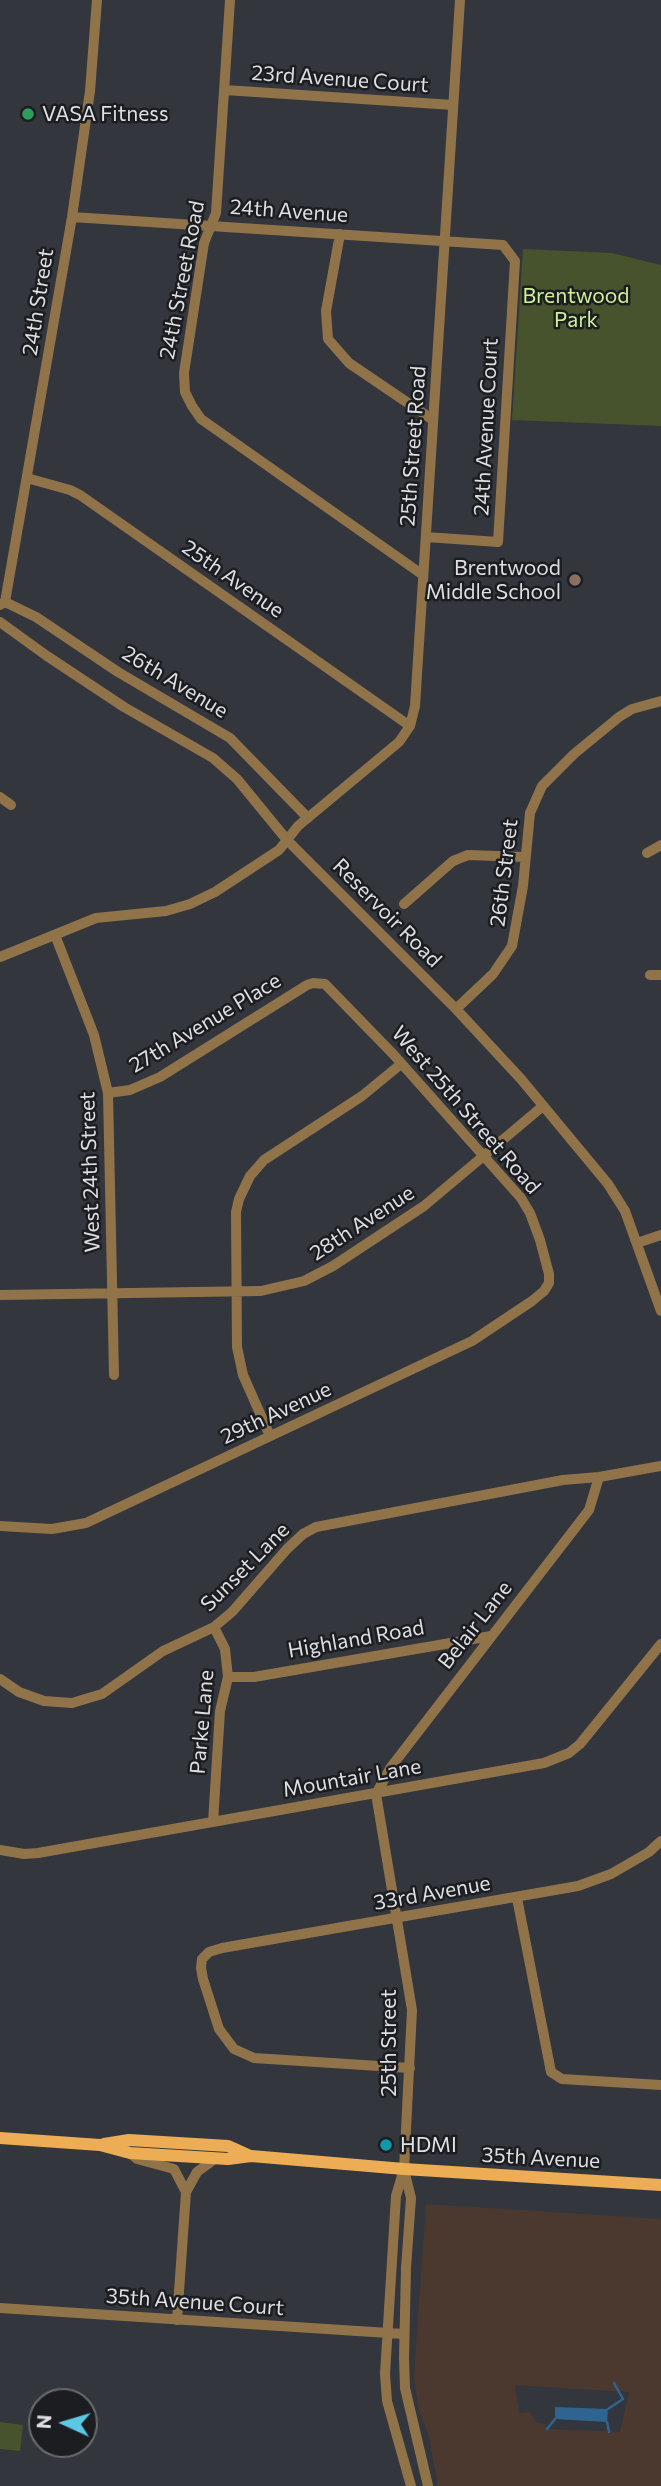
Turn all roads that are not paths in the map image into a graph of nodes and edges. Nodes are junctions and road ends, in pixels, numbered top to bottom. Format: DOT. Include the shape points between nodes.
graph roads {
  1 [pos="97,0"];
  2 [pos="230,0"];
  3 [pos="460,0"];
  4 [pos="225,90"];
  5 [pos="453,106"];
  6 [pos="72,217"];
  7 [pos="211,225"];
  8 [pos="340,234"];
  9 [pos="446,241"];
  10 [pos="503,245"];
  11 [pos="433,420"];
  12 [pos="27,478"];
  13 [pos="426,537"];
  14 [pos="423,575"];
  15 [pos="2,604"];
  16 [pos="0,622"];
  17 [pos="661,701"];
  18 [pos="410,726"];
  19 [pos="0,797"];
  20 [pos="11,806"];
  21 [pos="308,818"];
  22 [pos="287,841"];
  23 [pos="661,845"];
  24 [pos="647,853"];
  25 [pos="525,857"];
  26 [pos="404,904"];
  27 [pos="54,935"];
  28 [pos="0,957"];
  29 [pos="321,982"];
  30 [pos="456,1009"];
  31 [pos="401,1064"];
  32 [pos="108,1093"];
  33 [pos="543,1105"];
  34 [pos="483,1156"];
  35 [pos="661,1235"];
  36 [pos="638,1243"];
  37 [pos="549,1283"];
  38 [pos="236,1292"];
  39 [pos="113,1293"];
  40 [pos="0,1295"];
  41 [pos="661,1311"];
  42 [pos="114,1375"];
  43 [pos="270,1436"];
  44 [pos="661,1465"];
  45 [pos="599,1477"];
  46 [pos="0,1525"];
  47 [pos="214,1628"];
  48 [pos="491,1636"];
  49 [pos="661,1644"];
  50 [pos="228,1677"];
  51 [pos="0,1679"];
  52 [pos="376,1794"];
  53 [pos="213,1822"];
  54 [pos="661,1841"];
  55 [pos="0,1850"];
  56 [pos="517,1898"];
  57 [pos="398,1918"];
  58 [pos="410,2068"];
  59 [pos="661,2085"];
  60 [pos="0,2138"];
  61 [pos="100,2145"];
  62 [pos="130,2153"];
  63 [pos="251,2156"];
  64 [pos="216,2158"];
  65 [pos="404,2169"];
  66 [pos="661,2185"];
  67 [pos="186,2192"];
  68 [pos="0,2308"];
  69 [pos="177,2320"];
  70 [pos="387,2334"];
  71 [pos="404,2334"];
  72 [pos="411,2486"];
  73 [pos="428,2486"];
  1 -- 6 [label="street, 24th Street"];
  2 -- 4 [label="street, 24th Street Road"];
  3 -- 5 [label="street, 25th Street Road"];
  4 -- 5 [label="street, 23rd Avenue Court"];
  4 -- 7 [label="street, 24th Street Road" via="216,213"];
  5 -- 9 [label="street, 25th Street Road"];
  6 -- 7 [label="street, 24th Avenue"];
  6 -- 12 [label="street, 24th Street"];
  7 -- 8 [label="street, 24th Avenue"];
  7 -- 14 [label="street, 24th Street Road" via="204,243 184,373 192,406 201,419"];
  8 -- 9 [label="street, 24th Avenue"];
  8 -- 11 [label="street" via="327,311 328,339 349,363"];
  9 -- 10 [label="street, 24th Avenue"];
  9 -- 11 [label="street, 25th Street Road"];
  10 -- 13 [label="street, 24th Avenue Court" via="515,261 498,542"];
  11 -- 13 [label="street, 25th Street Road"];
  12 -- 15 [label="street, 24th Street"];
  12 -- 18 [label="street, 25th Avenue" via="80,495"];
  13 -- 14 [label="street, 25th Street Road"];
  14 -- 18 [label="street, 25th Street Road"];
  15 -- 21 [label="street, 26th Avenue" via="36,617 230,738"];
  16 -- 22 [label="street, Reservoir Road" via="124,707 213,758 237,779"];
  17 -- 25 [label="street, 26th Street" via="619,717 541,786 530,813"];
  18 -- 21 [label="street" via="399,742"];
  19 -- 20 [label="street"];
  21 -- 22 [label="street"];
  22 -- 27 [label="street" via="198,901 166,911 96,918"];
  22 -- 30 [label="street, Reservoir Road"];
  23 -- 24 [label="street"];
  25 -- 26 [label="street" via="468,855 453,861"];
  25 -- 30 [label="street, 26th Street" via="512,947 493,974"];
  27 -- 28 [label="street"];
  27 -- 32 [label="street, West 24th Street" via="94,1035"];
  29 -- 31 [label="street, West 25th Street Road"];
  29 -- 32 [label="street, 27th Avenue Place" via="307,985 160,1077 130,1090"];
  30 -- 33 [label="street, Reservoir Road"];
  31 -- 34 [label="street, West 25th Street Road"];
  31 -- 38 [label="street" via="362,1096 264,1160 250,1176 236,1212"];
  32 -- 39 [label="street, West 24th Street"];
  33 -- 34 [label="street, 28th Avenue"];
  33 -- 36 [label="street, Reservoir Road" via="618,1198"];
  34 -- 37 [label="street, West 25th Street Road" via="530,1213"];
  34 -- 38 [label="street, 28th Avenue" via="424,1206 321,1273 285,1287"];
  35 -- 36 [label="street"];
  36 -- 41 [label="street, Reservoir Road"];
  37 -- 43 [label="street, 29th Avenue" via="472,1342"];
  38 -- 39 [label="street, 28th Avenue"];
  38 -- 43 [label="street" via="241,1369"];
  39 -- 40 [label="street, 28th Avenue"];
  39 -- 42 [label="street, West 24th Street"];
  43 -- 46 [label="street, 29th Avenue" via="86,1523 52,1530"];
  44 -- 45 [label="street, Sunset Lane"];
  45 -- 47 [label="street, Sunset Lane" via="316,1527 287,1549"];
  45 -- 48 [label="street, Belair Lane" via="589,1510"];
  47 -- 50 [label="street, Parke Lane" via="225,1649"];
  47 -- 51 [label="street, Sunset Lane" via="163,1651 89,1699 44,1702"];
  48 -- 50 [label="street, Highland Road" via="254,1677"];
  48 -- 52 [label="street, Belair Lane" via="391,1767"];
  49 -- 52 [label="street, Mountair Lane" via="569,1753 544,1763"];
  50 -- 53 [label="street, Parke Lane" via="220,1711"];
  52 -- 53 [label="street, Mountair Lane"];
  52 -- 57 [label="street, 25th Street"];
  53 -- 55 [label="street, Mountair Lane" via="38,1853"];
  54 -- 56 [label="street, 33rd Avenue" via="611,1874"];
  56 -- 57 [label="street, 33rd Avenue"];
  56 -- 59 [label="street" via="551,2073 562,2079"];
  57 -- 58 [label="street, 25th Street" via="412,2010"];
  57 -- 58 [label="street, 33rd Avenue" via="222,1948 209,1952 201,1968 219,2029 234,2049 254,2058"];
  58 -- 65 [label="street, 25th Street"];
  60 -- 61 [label="main road, 35th Avenue"];
  61 -- 62 [label="main road, 35th Avenue"];
  61 -- 63 [label="main road, 35th Avenue" via="129,2140 228,2146"];
  62 -- 64 [label="main road, 35th Avenue"];
  62 -- 67 [label="street" via="137,2160 174,2169"];
  63 -- 64 [label="main road, 35th Avenue"];
  63 -- 65 [label="main road, 35th Avenue"];
  64 -- 67 [label="street" via="197,2172"];
  65 -- 66 [label="main road, 35th Avenue"];
  65 -- 70 [label="street, 25th Street" via="396,2196"];
  65 -- 71 [label="street, 25th Street" via="411,2198"];
  67 -- 69 [label="street"];
  68 -- 69 [label="street, 35th Avenue Court"];
  69 -- 70 [label="street, 35th Avenue Court"];
  70 -- 71 [label="street, 35th Avenue Court"];
  70 -- 72 [label="street, 25th Street" via="387,2401"];
  71 -- 73 [label="street, 25th Street" via="405,2388"];
}
